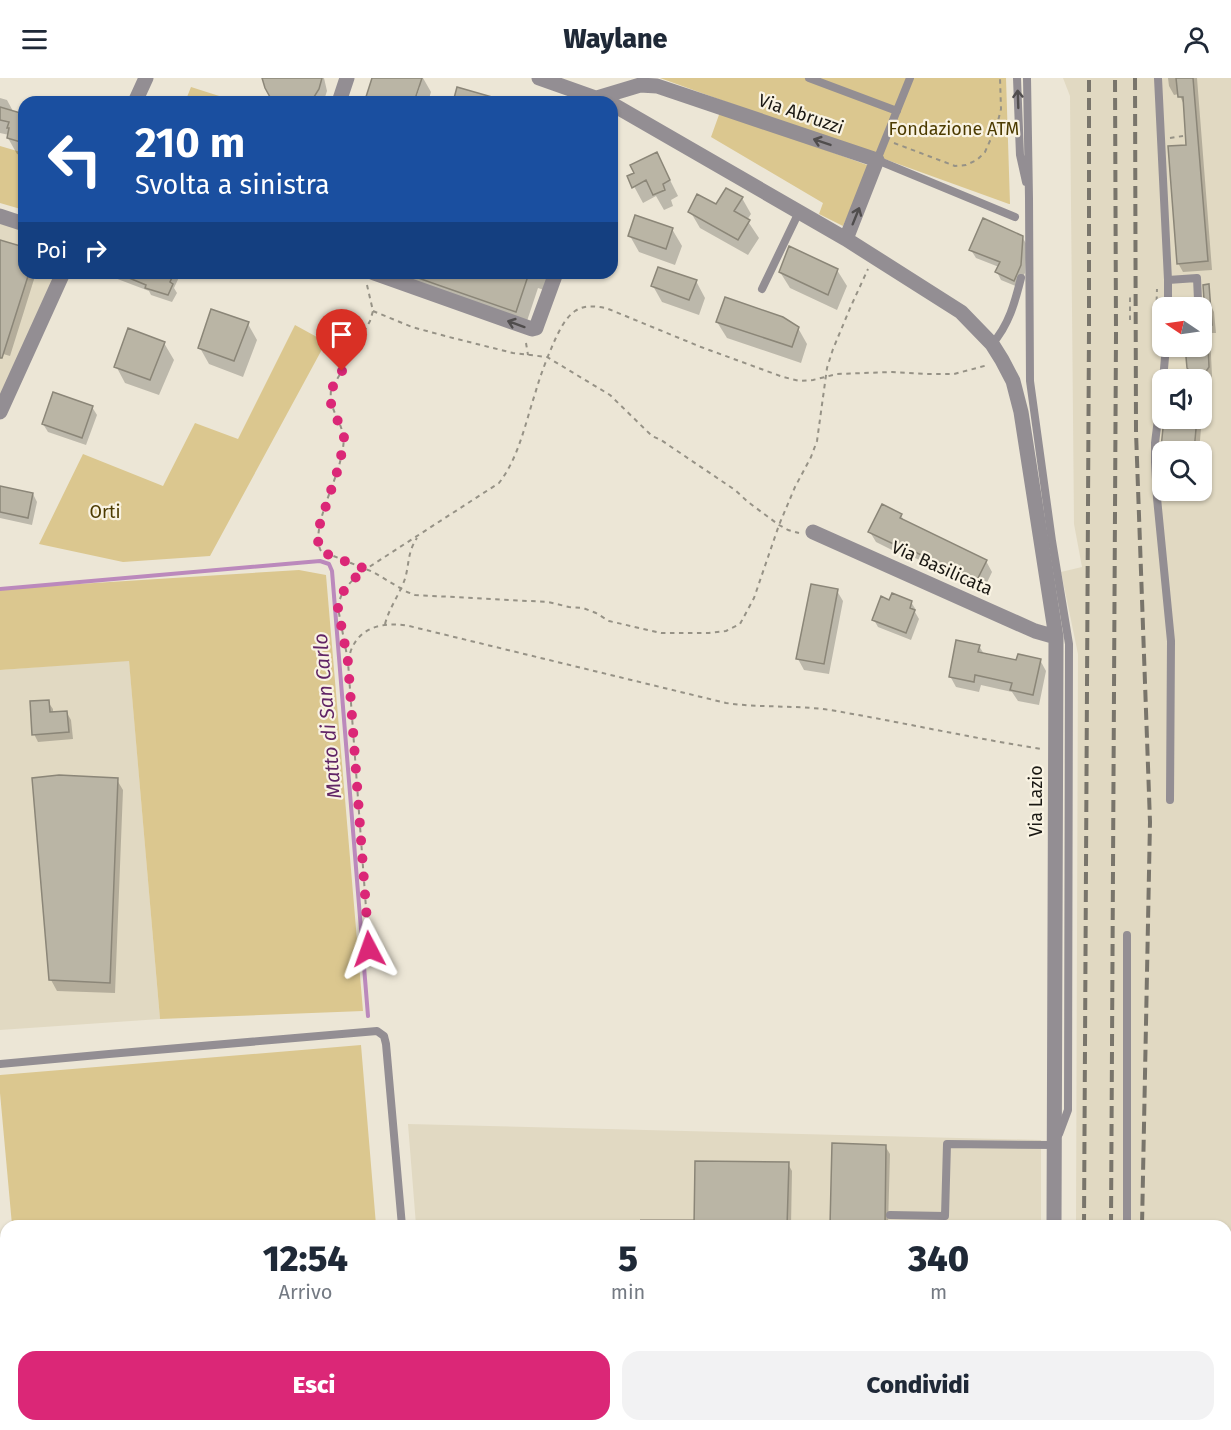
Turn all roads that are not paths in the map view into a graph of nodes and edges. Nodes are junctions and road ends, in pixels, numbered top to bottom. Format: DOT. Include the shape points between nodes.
graph roads {
  1 [pos="146,78"];
  2 [pos="347,78"];
  3 [pos="539,78"];
  4 [pos="809,78"];
  5 [pos="910,78"];
  6 [pos="1017,78"];
  7 [pos="1027,78"];
  8 [pos="1158,78"];
  9 [pos="138,96"];
  10 [pos="341,96"];
  11 [pos="584,96"];
  12 [pos="618,100"];
  13 [pos="618,111"];
  14 [pos="897,111"];
  15 [pos="877,160"];
  16 [pos="1029,198"];
  17 [pos="799,212"];
  18 [pos="0,216"];
  19 [pos="1015,217"];
  20 [pos="18,222"];
  21 [pos="846,240"];
  22 [pos="1021,278"];
  23 [pos="60,279"];
  24 [pos="373,279"];
  25 [pos="554,279"];
  26 [pos="1168,280"];
  27 [pos="762,289"];
  28 [pos="1168,297"];
  29 [pos="1198,297"];
  30 [pos="992,344"];
  31 [pos="0,412"];
  32 [pos="1157,429"];
  33 [pos="813,532"];
  34 [pos="1056,637"];
  35 [pos="1170,800"];
  36 [pos="1127,935"];
  37 [pos="0,1064"];
  38 [pos="1054,1146"];
  39 [pos="890,1215"];
  40 [pos="401,1220"];
  41 [pos="1054,1220"];
  42 [pos="1126,1220"];
  1 -- 9 [label="street"];
  2 -- 10 [label="street"];
  3 -- 11 [label="street"];
  4 -- 14 [label="lane"];
  5 -- 14 [label="lane"];
  16 -- 6 [label="lane, one-way" via="1020,155"];
  7 -- 16 [label="lane"];
  8 -- 26 [label="lane"];
  15 -- 12 [label="street, Via Abruzzi, one-way" via="657,86 640,85"];
  13 -- 17 [label="street"];
  14 -- 15 [label="lane"];
  15 -- 19 [label="lane"];
  21 -- 15 [label="street, one-way"];
  16 -- 38 [label="lane" via="1030,381 1069,644 1068,1110"];
  17 -- 21 [label="street"];
  17 -- 27 [label="lane"];
  18 -- 20 [label="street"];
  21 -- 30 [label="street" via="960,312"];
  22 -- 30 [label="lane" via="1007,323"];
  23 -- 31 [label="street"];
  25 -- 24 [label="street, one-way" via="534,329"];
  26 -- 28 [label="lane"];
  26 -- 29 [label="lane" via="1197,279"];
  30 -- 34 [label="street, Via Lazio" via="1012,381 1021,412"];
  32 -- 35 [label="lane" via="1157,498 1171,641"];
  33 -- 34 [label="street, Via Basilicata"];
  34 -- 38 [label="street, Via Lazio"];
  36 -- 42 [label="lane"];
  37 -- 40 [label="lane" via="377,1031 386,1044"];
  38 -- 39 [label="lane" via="947,1144 945,1216"];
  38 -- 41 [label="street, Via Lazio"];
}
